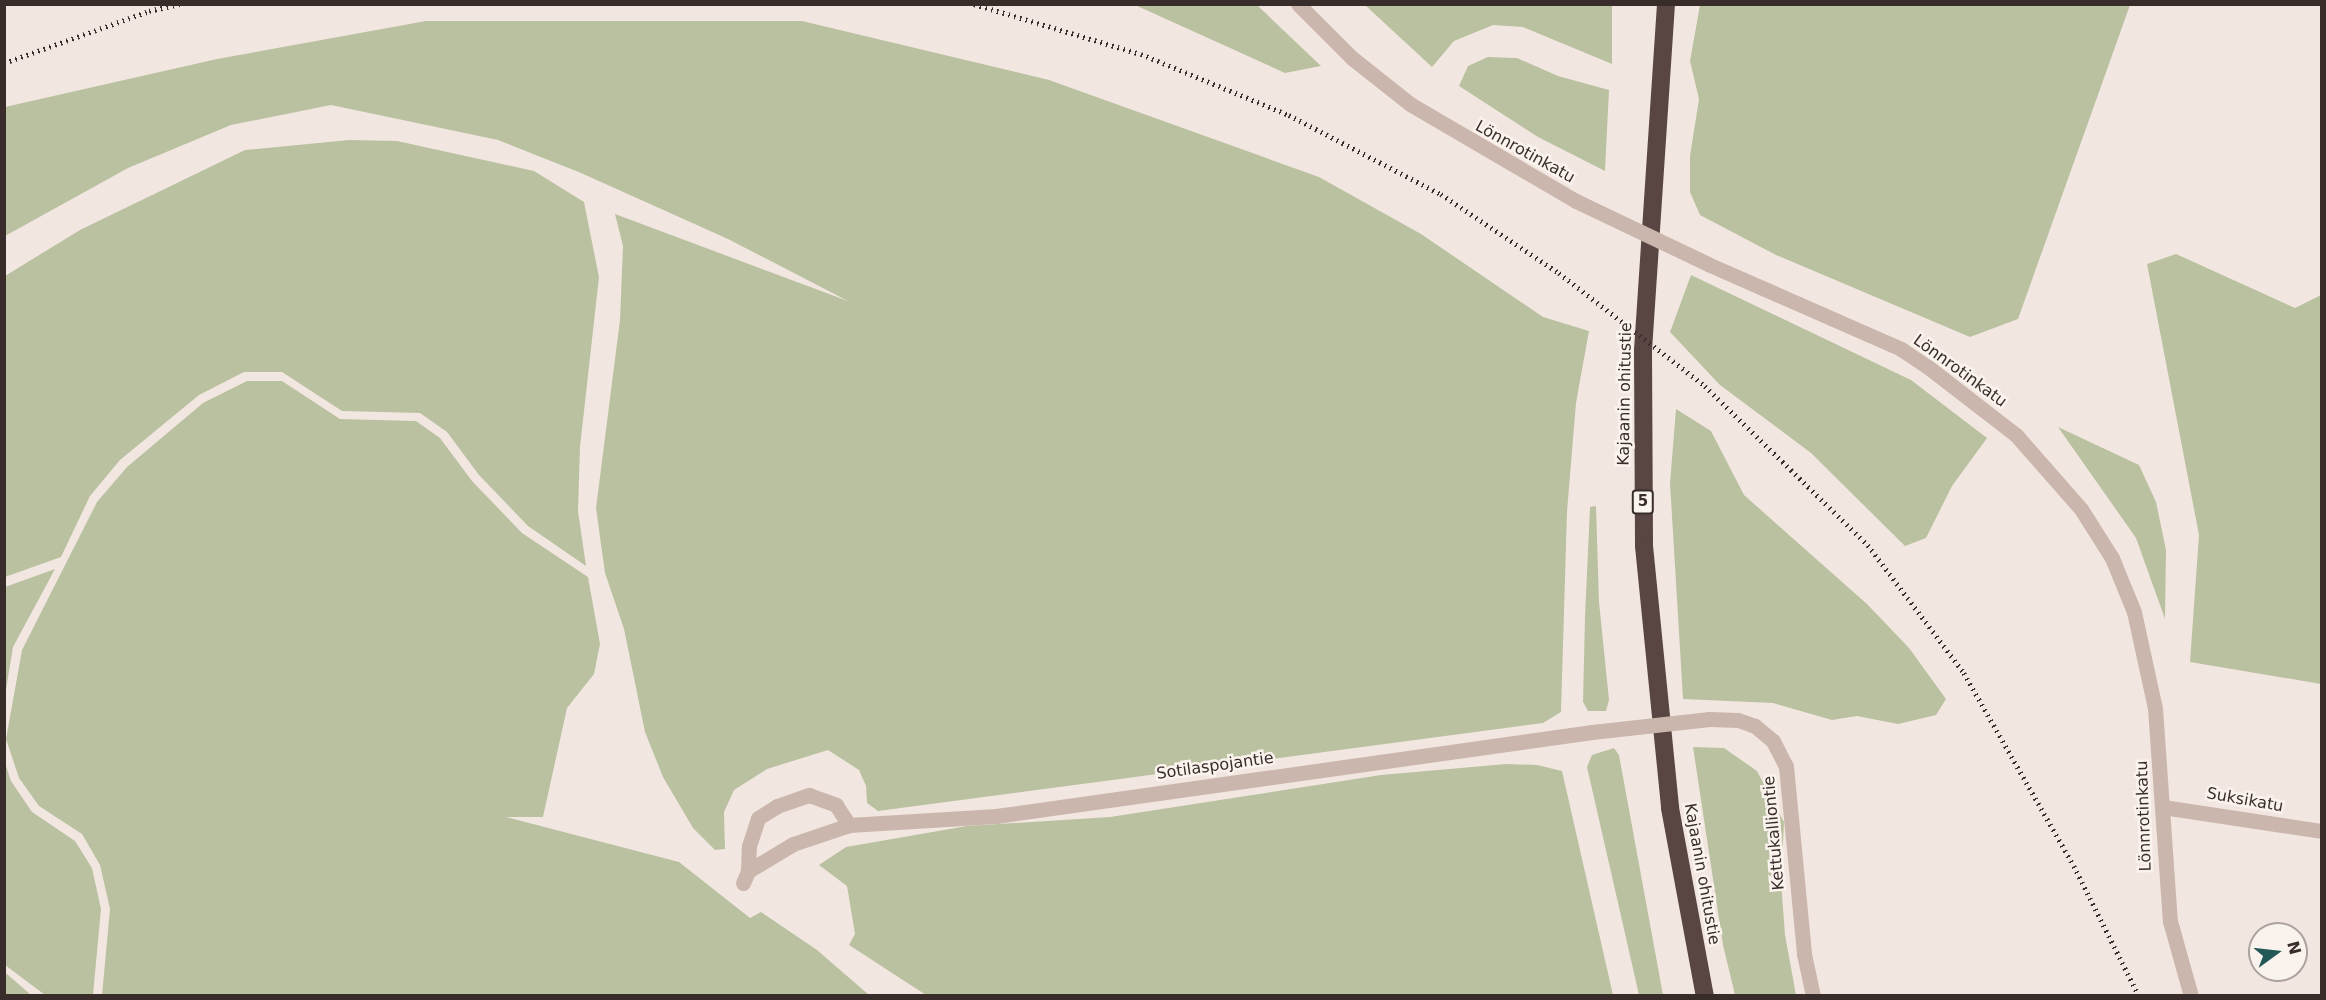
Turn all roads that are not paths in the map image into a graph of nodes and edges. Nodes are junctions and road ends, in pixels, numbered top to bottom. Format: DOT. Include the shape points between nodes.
graph roads {
  1 [pos="1298,4"];
  2 [pos="1666,4"];
  3 [pos="1709,719"];
  4 [pos="2163,807"];
  5 [pos="849,825"];
  6 [pos="2322,831"];
  7 [pos="1705,996"];
  8 [pos="1813,996"];
  9 [pos="2191,996"];
  1 -- 4 [label="street, Lönnrotinkatu, bridge" via="1352,58 1410,104 1576,201 1901,349 2016,435 2081,509 2112,558 2134,612 2155,708"];
  2 -- 7 [label="highway, Kajaanin ohitustie / 5" via="1643,351 1644,546 1670,808"];
  3 -- 5 [label="street, Sotilaspojantie, bridge" via="996,816"];
  3 -- 8 [label="street, Kettukalliontie" via="1738,720 1755,726 1773,741 1786,766 1803,943"];
  4 -- 6 [label="street, Suksikatu"];
  4 -- 9 [label="street, Lönnrotinkatu" via="2170,921"];
  5 -- 5 [label="street, Sotilaspojantie" via="794,844 745,877 758,818 777,806 809,795 836,805"];
}
